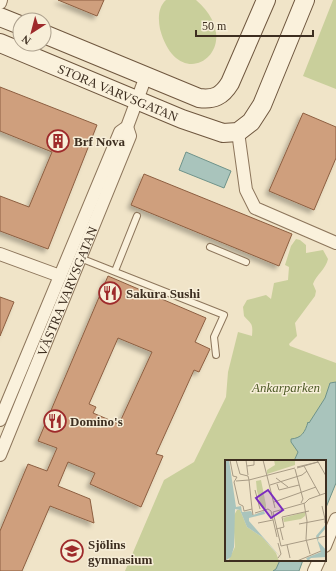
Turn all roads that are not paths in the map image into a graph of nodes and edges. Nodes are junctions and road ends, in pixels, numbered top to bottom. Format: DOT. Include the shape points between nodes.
graph roads {
  1 [pos="1,0"];
  2 [pos="266,0"];
  3 [pos="305,0"];
  4 [pos="0,3"];
  5 [pos="0,16"];
  6 [pos="12,21"];
  7 [pos="52,37"];
  8 [pos="0,43"];
  9 [pos="146,76"];
  10 [pos="137,100"];
  11 [pos="238,132"];
  12 [pos="137,216"];
  13 [pos="336,243"];
  14 [pos="210,247"];
  15 [pos="0,254"];
  16 [pos="75,256"];
  17 [pos="246,262"];
  18 [pos="115,271"];
  19 [pos="60,276"];
  20 [pos="216,355"];
  21 [pos="0,420"];
  22 [pos="0,454"];
  23 [pos="336,519"];
  24 [pos="326,544"];
  25 [pos="319,561"];
  26 [pos="314,571"];
  1 -- 4 [label="street"];
  2 -- 9 [label="street, STORA VARVSGATAN" via="225,92 216,97 198,98"];
  3 -- 11 [label="street" via="262,105 250,122"];
  5 -- 6 [label="street"];
  7 -- 9 [label="street, STORA VARVSGATAN"];
  8 -- 10 [label="street, STORA VARVSGATAN"];
  9 -- 10 [label="street, VÄSTRA VARVSGATAN"];
  10 -- 11 [label="street, STORA VARVSGATAN" via="211,130 223,133"];
  10 -- 16 [label="street, VÄSTRA VARVSGATAN" via="127,127 130,136"];
  11 -- 13 [label="street" via="246,190 255,208"];
  12 -- 18 [label="lane"];
  14 -- 17 [label="lane"];
  15 -- 19 [label="street"];
  16 -- 18 [label="lane"];
  16 -- 19 [label="street, VÄSTRA VARVSGATAN"];
  16 -- 22 [label="street, VÄSTRA VARVSGATAN"];
  18 -- 20 [label="lane" via="224,315 214,337"];
  19 -- 21 [label="street, VÄSTRA VARVSGATAN"];
  23 -- 24 [label="street"];
  25 -- 26 [label="street"];
}
